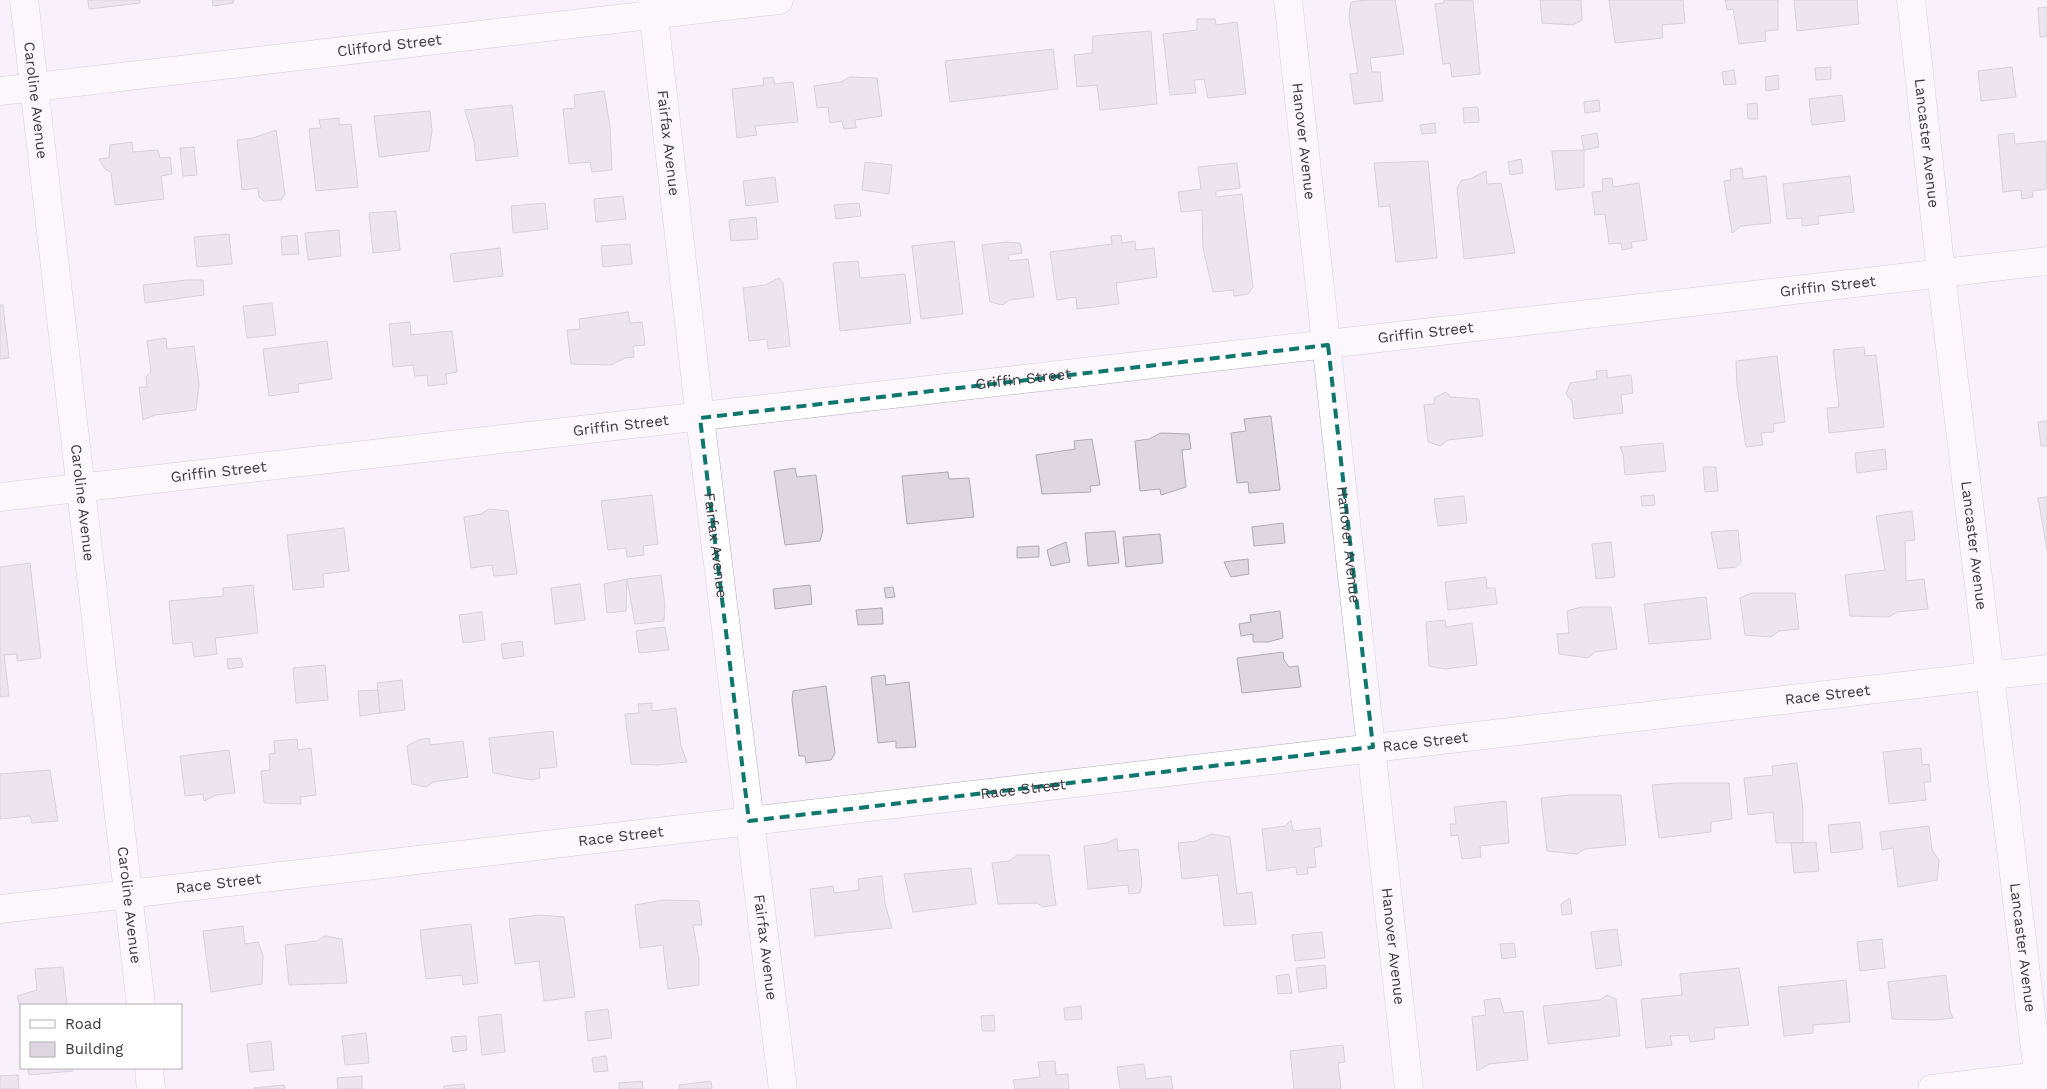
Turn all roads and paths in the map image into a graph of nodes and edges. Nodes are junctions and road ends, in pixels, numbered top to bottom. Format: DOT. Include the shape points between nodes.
graph roads {
  1 [pos="24,0"];
  2 [pos="779,0"];
  3 [pos="1288,0"];
  4 [pos="1911,0"];
  5 [pos="653,8"];
  6 [pos="34,88"];
  7 [pos="0,91"];
  8 [pos="2047,261"];
  9 [pos="1941,273"];
  10 [pos="1328,345"];
  11 [pos="700,418"];
  12 [pos="81,488"];
  13 [pos="0,497"];
  14 [pos="2047,669"];
  15 [pos="1991,676"];
  16 [pos="1373,747"];
  17 [pos="749,821"];
  18 [pos="129,893"];
  19 [pos="0,909"];
  20 [pos="142,1004"];
  21 [pos="149,1069"];
  22 [pos="2042,1080"];
  23 [pos="151,1089"];
  24 [pos="783,1089"];
  25 [pos="1409,1089"];
  26 [pos="1932,1089"];
  1 -- 6 [label="street, Caroline Avenue"];
  2 -- 5 [label="street, Clifford Street"];
  3 -- 10 [label="street, Hanover Avenue"];
  4 -- 9 [label="street, Lancaster Avenue"];
  5 -- 6 [label="street, Clifford Street"];
  5 -- 11 [label="street, Fairfax Avenue"];
  6 -- 7 [label="street, Clifford Street"];
  6 -- 12 [label="street, Caroline Avenue"];
  8 -- 9 [label="street, Griffin Street"];
  9 -- 10 [label="street, Griffin Street"];
  9 -- 15 [label="street, Lancaster Avenue"];
  10 -- 11 [label="street, Griffin Street"];
  10 -- 16 [label="street, Hanover Avenue"];
  11 -- 12 [label="street, Griffin Street"];
  11 -- 17 [label="street, Fairfax Avenue"];
  12 -- 13 [label="street, Griffin Street"];
  12 -- 18 [label="street, Caroline Avenue"];
  14 -- 15 [label="street, Race Street"];
  15 -- 16 [label="street, Race Street"];
  15 -- 22 [label="street, Lancaster Avenue"];
  16 -- 17 [label="street, Race Street"];
  16 -- 25 [label="street, Hanover Avenue"];
  17 -- 18 [label="street, Race Street"];
  17 -- 24 [label="street, Fairfax Avenue"];
  18 -- 19 [label="street, Race Street"];
  18 -- 20 [label="street, Caroline Avenue"];
  21 -- 23 [label="street"];
  22 -- 26 [label="street"];
}
